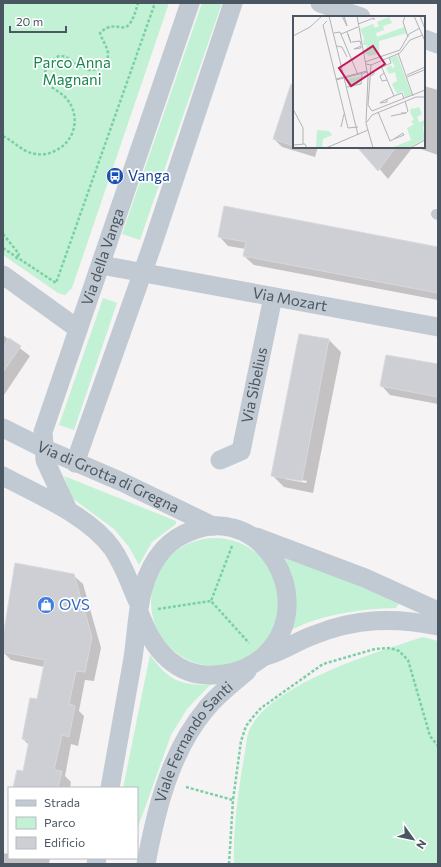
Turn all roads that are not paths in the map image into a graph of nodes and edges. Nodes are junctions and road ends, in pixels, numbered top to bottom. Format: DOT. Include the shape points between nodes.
graph roads {
  1 [pos="190,3"];
  2 [pos="233,3"];
  3 [pos="320,3"];
  4 [pos="357,16"];
  5 [pos="425,39"];
  6 [pos="438,44"];
  7 [pos="101,265"];
  8 [pos="142,273"];
  9 [pos="4,276"];
  10 [pos="273,297"];
  11 [pos="438,326"];
  12 [pos="78,329"];
  13 [pos="3,428"];
  14 [pos="43,448"];
  15 [pos="220,460"];
  16 [pos="75,463"];
  17 [pos="3,476"];
  18 [pos="68,510"];
  19 [pos="213,526"];
  20 [pos="254,536"];
  21 [pos="142,608"];
  22 [pos="438,611"];
  23 [pos="438,626"];
  24 [pos="258,655"];
  25 [pos="110,787"];
  26 [pos="144,841"];
  27 [pos="146,864"];
  1 -- 7 [label="street, Via della Vanga"];
  2 -- 8 [label="street"];
  3 -- 4 [label="street"];
  5 -- 6 [label="street"];
  7 -- 8 [label="street, Via Mozart"];
  7 -- 12 [label="street, Via della Vanga"];
  8 -- 10 [label="street, Via Mozart"];
  8 -- 16 [label="street"];
  9 -- 12 [label="street"];
  10 -- 11 [label="street, Via Mozart"];
  10 -- 15 [label="street, Via Sibelius" via="241,451"];
  12 -- 14 [label="street, Via della Vanga" via="44,427"];
  13 -- 14 [label="street, Via di Grotta di Gregna"];
  14 -- 16 [label="street, Via di Grotta di Gregna"];
  14 -- 18 [label="street, Via della Vanga" via="48,471"];
  16 -- 19 [label="street, Via di Grotta di Gregna" via="122,482"];
  17 -- 18 [label="street"];
  18 -- 21 [label="street" via="91,527 111,547"];
  19 -- 20 [label="street" via="232,527"];
  19 -- 21 [label="street" via="189,532 166,547 150,569"];
  20 -- 22 [label="street" via="365,578"];
  20 -- 24 [label="street" via="278,567 286,594 283,624 278,639"];
  21 -- 24 [label="street" via="154,643 170,661 185,670 203,675 226,675 241,671"];
  21 -- 25 [label="street"];
  23 -- 24 [label="street" via="402,620 357,622 314,634"];
  24 -- 26 [label="street, Viale Fernando Santi" via="215,699 192,728 167,780"];
  26 -- 27 [label="street, Viale Fernando Santi"];
}
